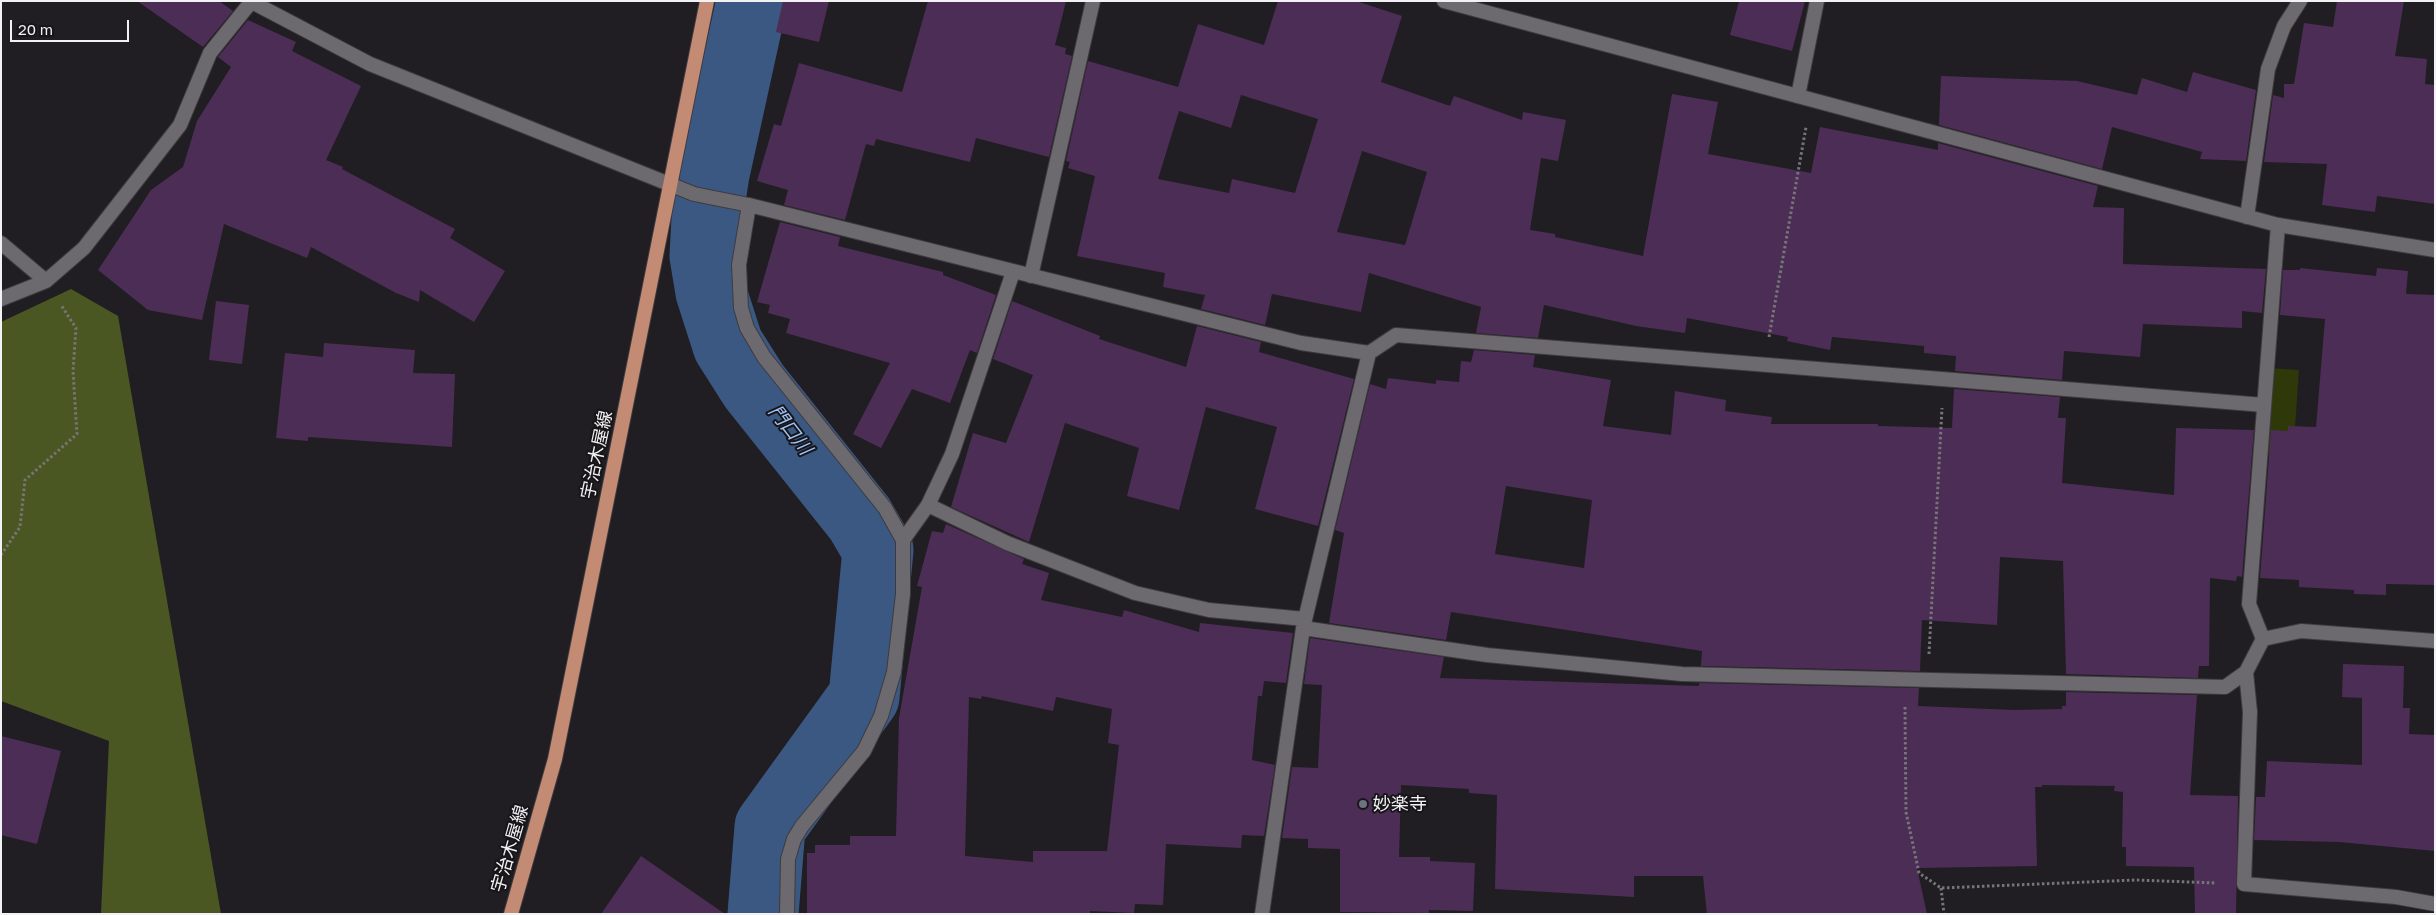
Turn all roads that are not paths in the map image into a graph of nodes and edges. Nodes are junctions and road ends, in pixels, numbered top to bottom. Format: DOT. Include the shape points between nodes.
graph roads {
  1 [pos="708,1"];
  2 [pos="1093,1"];
  3 [pos="1444,1"];
  4 [pos="1817,1"];
  5 [pos="2300,1"];
  6 [pos="250,2"];
  7 [pos="1804,98"];
  8 [pos="672,185"];
  9 [pos="743,204"];
  10 [pos="2247,217"];
  11 [pos="2278,225"];
  12 [pos="1,243"];
  13 [pos="2435,250"];
  14 [pos="1013,272"];
  15 [pos="1031,276"];
  16 [pos="46,281"];
  17 [pos="1,300"];
  18 [pos="1368,353"];
  19 [pos="2264,405"];
  20 [pos="928,506"];
  21 [pos="903,540"];
  22 [pos="1304,623"];
  23 [pos="2263,639"];
  24 [pos="2435,642"];
  25 [pos="2246,672"];
  26 [pos="2435,904"];
  27 [pos="511,914"];
  28 [pos="787,914"];
  29 [pos="1262,914"];
  1 -- 8 [label="main road, 宇治木屋線"];
  2 -- 15 [label="street"];
  3 -- 7 [label="street"];
  4 -- 7 [label="street"];
  5 -- 10 [label="street" via="2284,26 2268,69"];
  6 -- 8 [label="street" via="370,64"];
  6 -- 16 [label="street" via="210,53 180,125 84,248"];
  7 -- 10 [label="street"];
  8 -- 9 [label="street"];
  8 -- 27 [label="main road, 宇治木屋線" via="555,758"];
  9 -- 14 [label="street"];
  9 -- 21 [label="street" via="740,308 747,328 764,357 885,508"];
  10 -- 11 [label="street"];
  11 -- 13 [label="street"];
  11 -- 19 [label="street"];
  12 -- 16 [label="street"];
  14 -- 15 [label="street"];
  14 -- 20 [label="street" via="952,454"];
  15 -- 18 [label="street" via="1301,343"];
  16 -- 17 [label="street"];
  18 -- 19 [label="street" via="1396,336"];
  18 -- 22 [label="street"];
  19 -- 23 [label="street" via="2249,604"];
  20 -- 21 [label="street"];
  20 -- 22 [label="street" via="1007,543 1135,593 1209,610"];
  21 -- 28 [label="street" via="903,594 894,672 881,716 864,751 794,839 788,859"];
  22 -- 25 [label="street" via="1487,655 1682,674 2225,687"];
  22 -- 29 [label="street"];
  23 -- 24 [label="street" via="2301,631"];
  23 -- 25 [label="street"];
  25 -- 26 [label="street" via="2250,712 2244,884 2396,897"];
}
